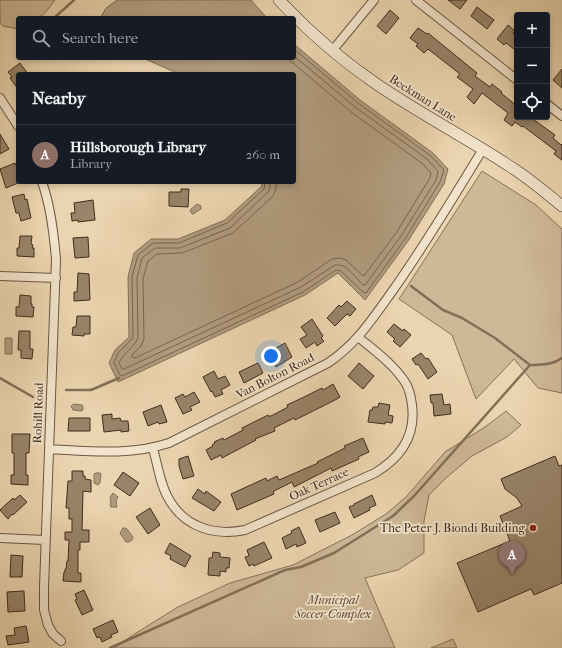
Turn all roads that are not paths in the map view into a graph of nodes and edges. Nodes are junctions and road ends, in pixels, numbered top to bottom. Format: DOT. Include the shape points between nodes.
graph roads {
  1 [pos="279,0"];
  2 [pos="374,0"];
  3 [pos="416,0"];
  4 [pos="294,16"];
  5 [pos="296,18"];
  6 [pos="332,51"];
  7 [pos="514,78"];
  8 [pos="0,98"];
  9 [pos="550,106"];
  10 [pos="562,116"];
  11 [pos="16,123"];
  12 [pos="483,149"];
  13 [pos="43,184"];
  14 [pos="562,206"];
  15 [pos="0,276"];
  16 [pos="56,278"];
  17 [pos="358,337"];
  18 [pos="153,448"];
  19 [pos="49,449"];
  20 [pos="0,538"];
  21 [pos="45,540"];
  22 [pos="61,641"];
  1 -- 4 [label="street, Beekman Lane"];
  2 -- 6 [label="street"];
  3 -- 7 [label="street"];
  5 -- 6 [label="street, Beekman Lane"];
  6 -- 12 [label="street, Beekman Lane" via="396,97"];
  8 -- 11 [label="street"];
  9 -- 10 [label="street"];
  12 -- 14 [label="street, Beekman Lane"];
  12 -- 17 [label="street, Van Bolton Road" via="424,245"];
  13 -- 16 [label="street, Rohill Road" via="54,237"];
  15 -- 16 [label="street"];
  16 -- 19 [label="street, Rohill Road"];
  17 -- 18 [label="street, Van Bolton Road" via="328,363 169,443"];
  17 -- 18 [label="street, Oak Terrace" via="401,377 411,397 413,412 411,428 398,455 375,473 245,530 211,531 189,521 170,501"];
  18 -- 19 [label="street, Van Bolton Road" via="133,452"];
  19 -- 21 [label="street, Rohill Road"];
  20 -- 21 [label="street"];
  21 -- 22 [label="street, Rohill Road" via="44,610 52,634"];
}
